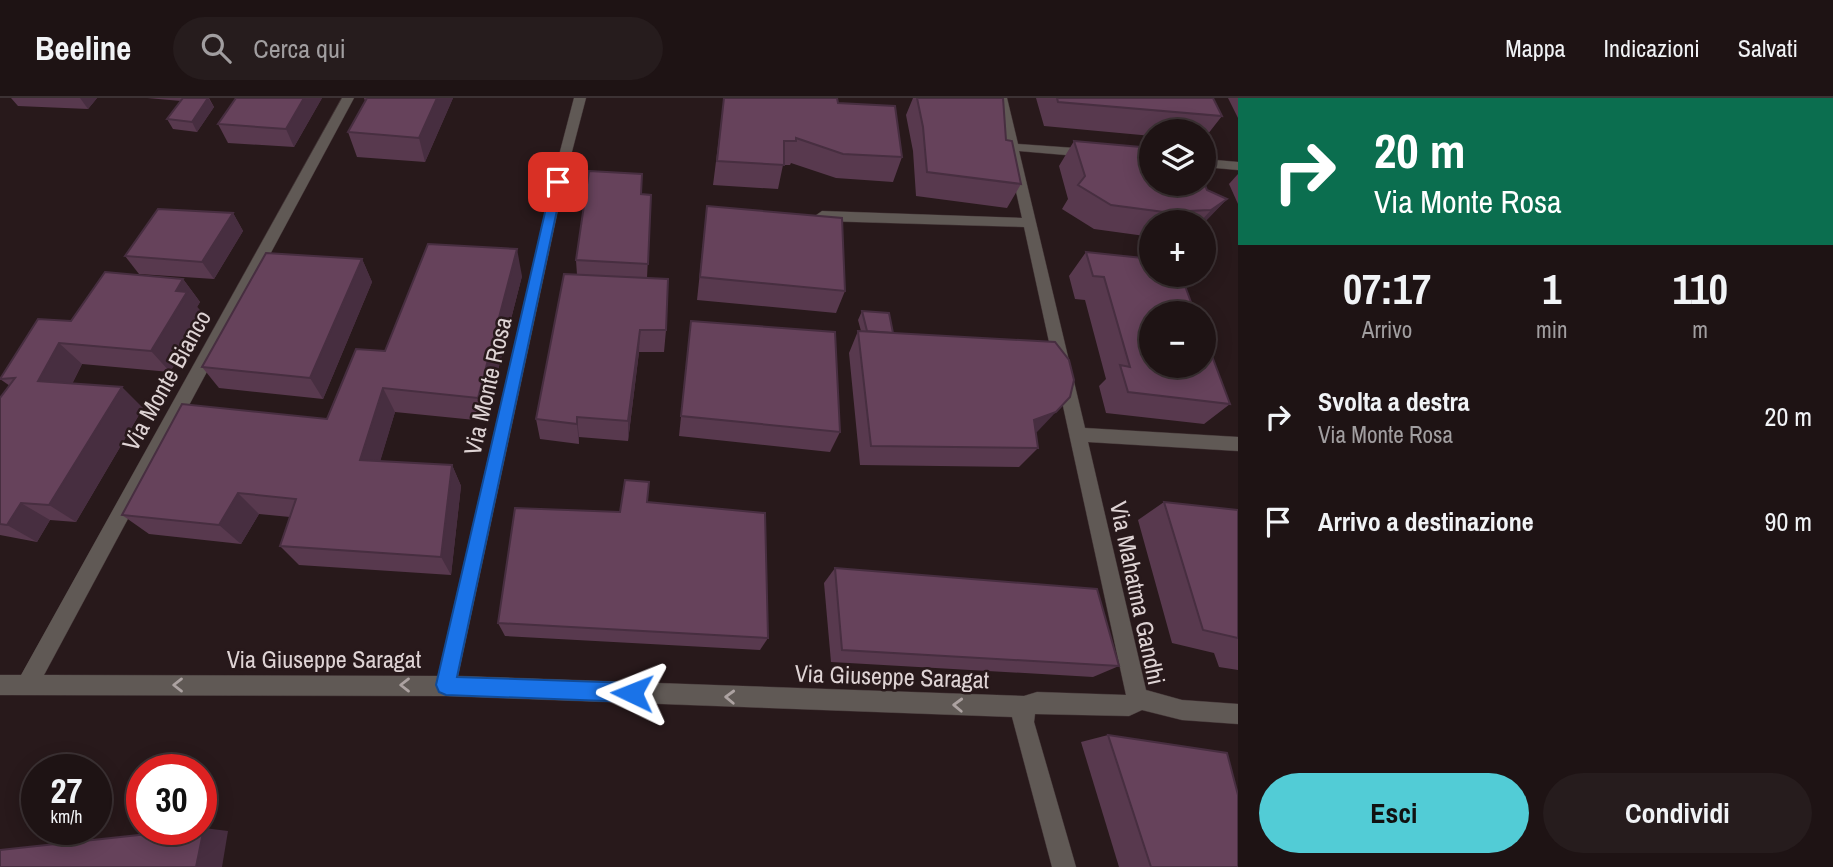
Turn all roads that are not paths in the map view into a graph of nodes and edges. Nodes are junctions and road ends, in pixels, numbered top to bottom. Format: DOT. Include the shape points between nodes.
graph roads {
  1 [pos="348,98"];
  2 [pos="580,98"];
  3 [pos="1001,98"];
  4 [pos="1012,147"];
  5 [pos="1110,155"];
  6 [pos="1216,164"];
  7 [pos="1238,166"];
  8 [pos="822,216"];
  9 [pos="1031,223"];
  10 [pos="1079,435"];
  11 [pos="1238,444"];
  12 [pos="0,685"];
  13 [pos="27,685"];
  14 [pos="446,685"];
  15 [pos="1137,698"];
  16 [pos="1026,707"];
  17 [pos="1238,714"];
  18 [pos="1065,867"];
  1 -- 13 [label="street, Via Monte Bianco"];
  2 -- 14 [label="street, Via Monte Rosa"];
  3 -- 4 [label="street, Via Mahatma Gandhi"];
  4 -- 5 [label="street"];
  4 -- 9 [label="street, Via Mahatma Gandhi"];
  6 -- 7 [label="street"];
  8 -- 9 [label="street"];
  9 -- 10 [label="street, Via Mahatma Gandhi"];
  10 -- 11 [label="street"];
  10 -- 15 [label="street, Via Mahatma Gandhi"];
  12 -- 13 [label="street, Via Giuseppe Saragat"];
  14 -- 13 [label="street, Via Giuseppe Saragat, one-way"];
  16 -- 14 [label="street, Via Giuseppe Saragat, one-way"];
  15 -- 16 [label="street, Via Mahatma Gandhi" via="1129,706 1037,702"];
  15 -- 17 [label="street" via="1181,710"];
  16 -- 18 [label="street" via="1023,722"];
}
